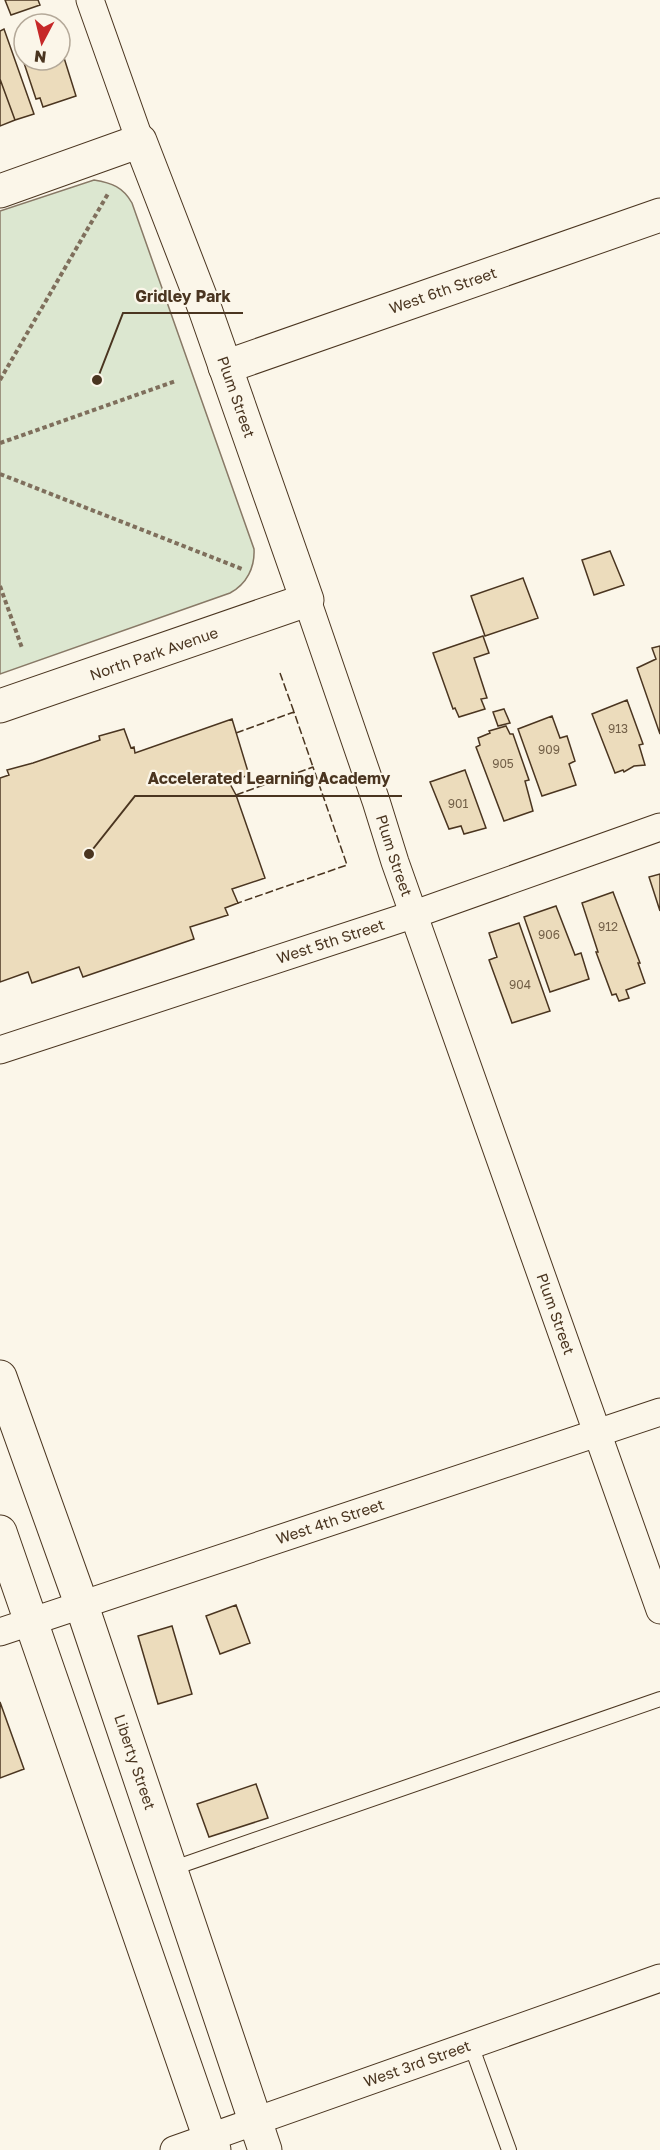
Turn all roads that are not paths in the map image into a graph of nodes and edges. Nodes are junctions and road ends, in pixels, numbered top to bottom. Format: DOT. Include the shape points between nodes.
graph roads {
  1 [pos="90,0"];
  2 [pos="140,141"];
  3 [pos="0,191"];
  4 [pos="660,216"];
  5 [pos="225,367"];
  6 [pos="307,600"];
  7 [pos="0,706"];
  8 [pos="660,826"];
  9 [pos="415,914"];
  10 [pos="0,1050"];
  11 [pos="0,1377"];
  12 [pos="660,1412"];
  13 [pos="598,1434"];
  14 [pos="0,1532"];
  15 [pos="82,1606"];
  16 [pos="660,1610"];
  17 [pos="32,1621"];
  18 [pos="0,1632"];
  19 [pos="660,1699"];
  20 [pos="171,1869"];
  21 [pos="660,1978"];
  22 [pos="471,2045"];
  23 [pos="260,2136"];
  24 [pos="211,2144"];
  25 [pos="174,2150"];
  26 [pos="509,2150"];
  1 -- 2 [label="street, Plum Street"];
  2 -- 3 [label="street"];
  2 -- 5 [label="street, Plum Street"];
  4 -- 5 [label="street, West 6th Street"];
  5 -- 6 [label="street, Plum Street"];
  6 -- 7 [label="street, North Park Avenue"];
  6 -- 9 [label="street, Plum Street"];
  8 -- 9 [label="street, West 5th Street"];
  9 -- 10 [label="street, West 5th Street"];
  9 -- 13 [label="street, Plum Street"];
  11 -- 15 [label="street, Liberty Street"];
  12 -- 13 [label="street, West 4th Street"];
  13 -- 15 [label="street, West 4th Street"];
  13 -- 16 [label="street, Plum Street"];
  14 -- 17 [label="street"];
  15 -- 17 [label="street, West 4th Street"];
  15 -- 20 [label="street, Liberty Street"];
  17 -- 18 [label="street, West 4th Street"];
  17 -- 24 [label="street"];
  19 -- 20 [label="lane"];
  20 -- 23 [label="street, Liberty Street"];
  21 -- 22 [label="street, West 3rd Street"];
  22 -- 23 [label="street, West 3rd Street"];
  22 -- 26 [label="lane"];
  23 -- 24 [label="street, West 3rd Street"];
  24 -- 25 [label="street, West 3rd Street"];
}
